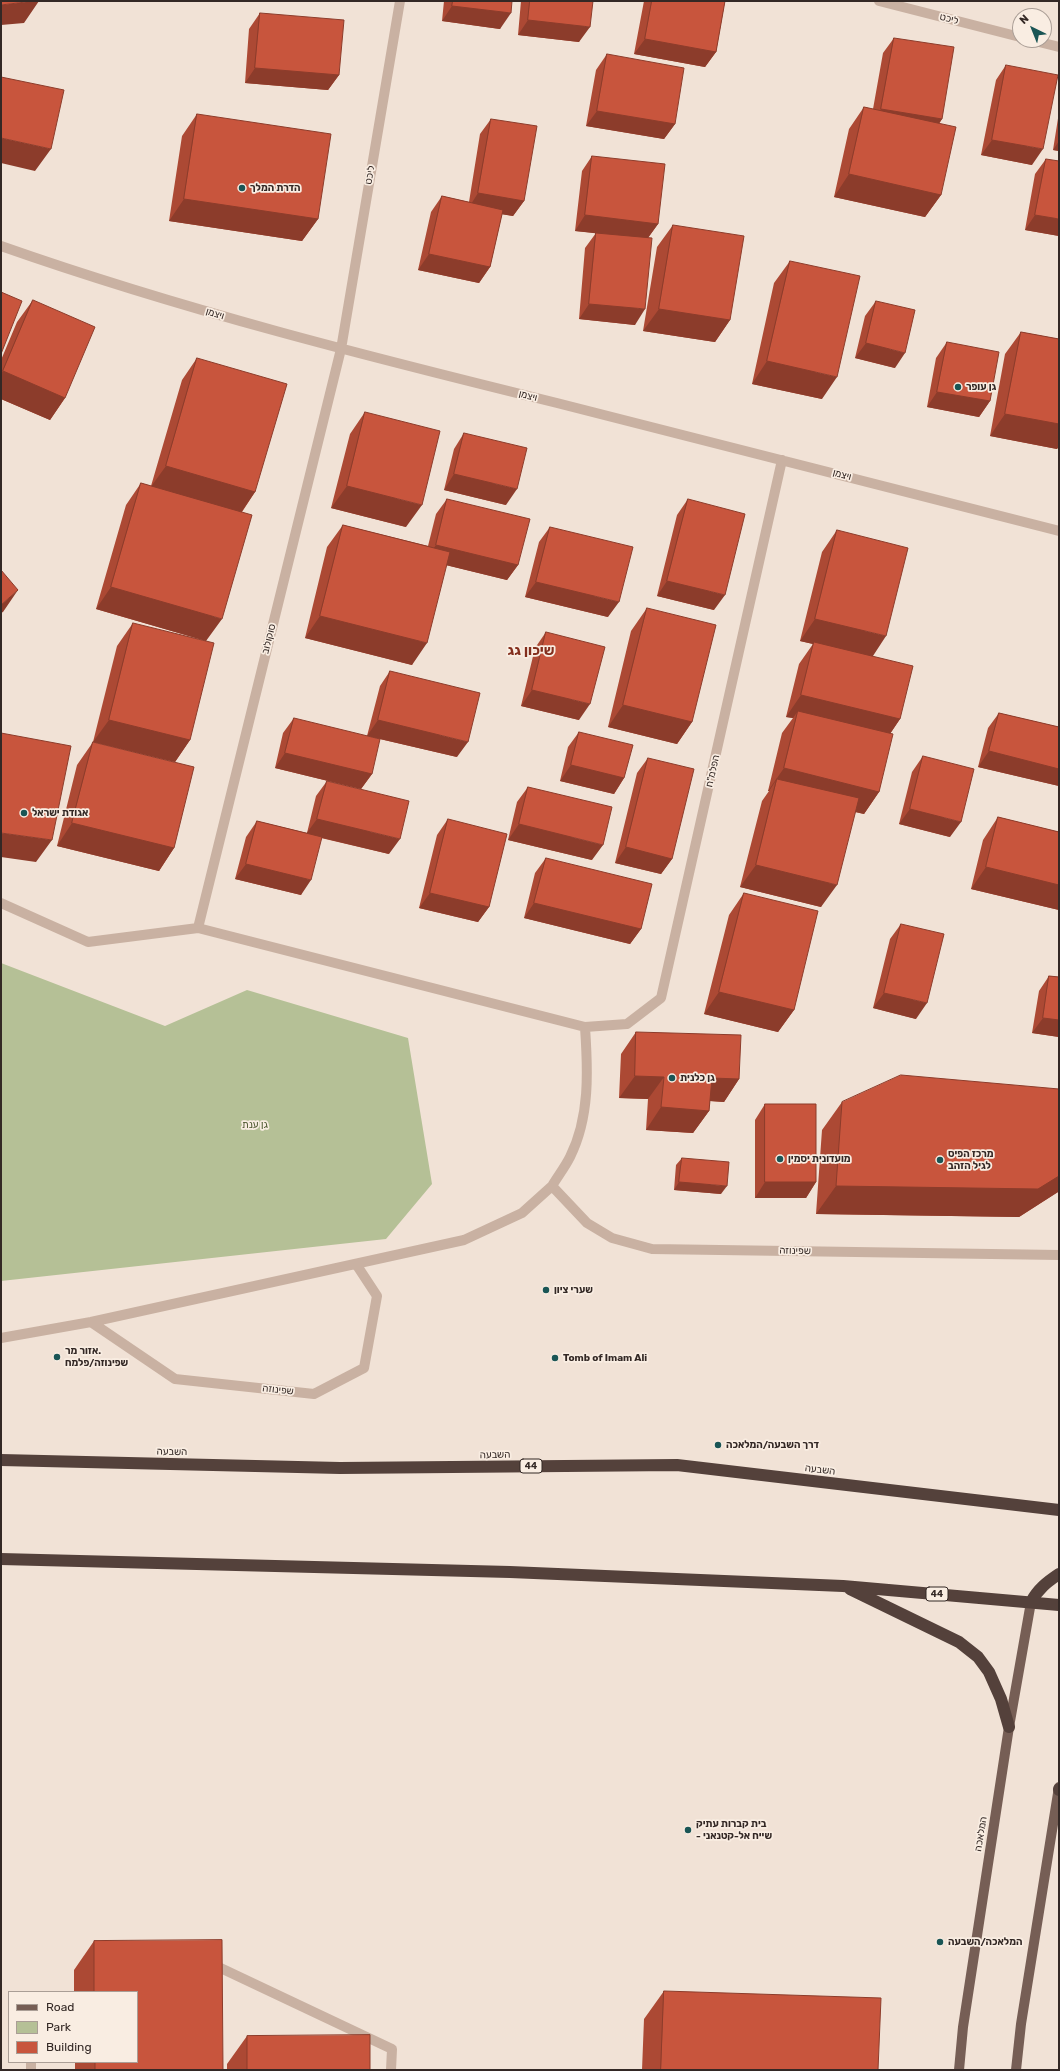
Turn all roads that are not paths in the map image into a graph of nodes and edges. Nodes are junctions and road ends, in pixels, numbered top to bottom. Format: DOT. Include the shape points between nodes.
graph roads {
  1 [pos="400,1"];
  2 [pos="879,1"];
  3 [pos="1012,35"];
  4 [pos="1,246"];
  5 [pos="341,349"];
  6 [pos="782,460"];
  7 [pos="1059,532"];
  8 [pos="1,903"];
  9 [pos="198,928"];
  10 [pos="585,1028"];
  11 [pos="552,1186"];
  12 [pos="1059,1255"];
  13 [pos="356,1264"];
  14 [pos="92,1322"];
  15 [pos="1,1338"];
  16 [pos="1,1460"];
  17 [pos="1059,1510"];
  18 [pos="1,1559"];
  19 [pos="1059,1574"];
  20 [pos="843,1586"];
  21 [pos="1032,1602"];
  22 [pos="1059,1605"];
  23 [pos="1009,1727"];
  24 [pos="1059,1788"];
  25 [pos="201,1958"];
  26 [pos="391,2070"];
  27 [pos="959,2070"];
  28 [pos="1016,2070"];
  1 -- 5 [label="street, ליכט"];
  2 -- 3 [label="street, ליכט"];
  4 -- 5 [label="street, ויצמן" via="80,274"];
  5 -- 6 [label="street, ויצמן"];
  5 -- 9 [label="street, סוקולוב"];
  6 -- 7 [label="street, ויצמן"];
  6 -- 10 [label="street, הפלמ\"ח" via="661,998 627,1024"];
  8 -- 9 [label="street" via="88,942"];
  9 -- 10 [label="street, הפלמ\"ח"];
  10 -- 11 [label="street" via="588,1072 582,1124 570,1157"];
  11 -- 12 [label="street, שפינוזה" via="587,1223 612,1238 652,1249"];
  11 -- 13 [label="street" via="522,1213 464,1240"];
  13 -- 14 [label="street"];
  13 -- 14 [label="street, שפינוזה" via="377,1296 364,1368 314,1394 175,1379"];
  14 -- 15 [label="street"];
  16 -- 17 [label="highway, השבעה / 44" via="340,1468 677,1464"];
  18 -- 20 [label="highway, 44" via="510,1572"];
  19 -- 21 [label="highway" via="1037,1592"];
  20 -- 21 [label="highway, 44"];
  20 -- 23 [label="highway" via="959,1642 978,1657 989,1672 1001,1699"];
  21 -- 22 [label="highway, 44"];
  21 -- 23 [label="main road, המלאכה"];
  23 -- 27 [label="main road, המלאכה" via="963,2027"];
  24 -- 28 [label="main road"];
  25 -- 26 [label="street" via="392,2049"];
}
